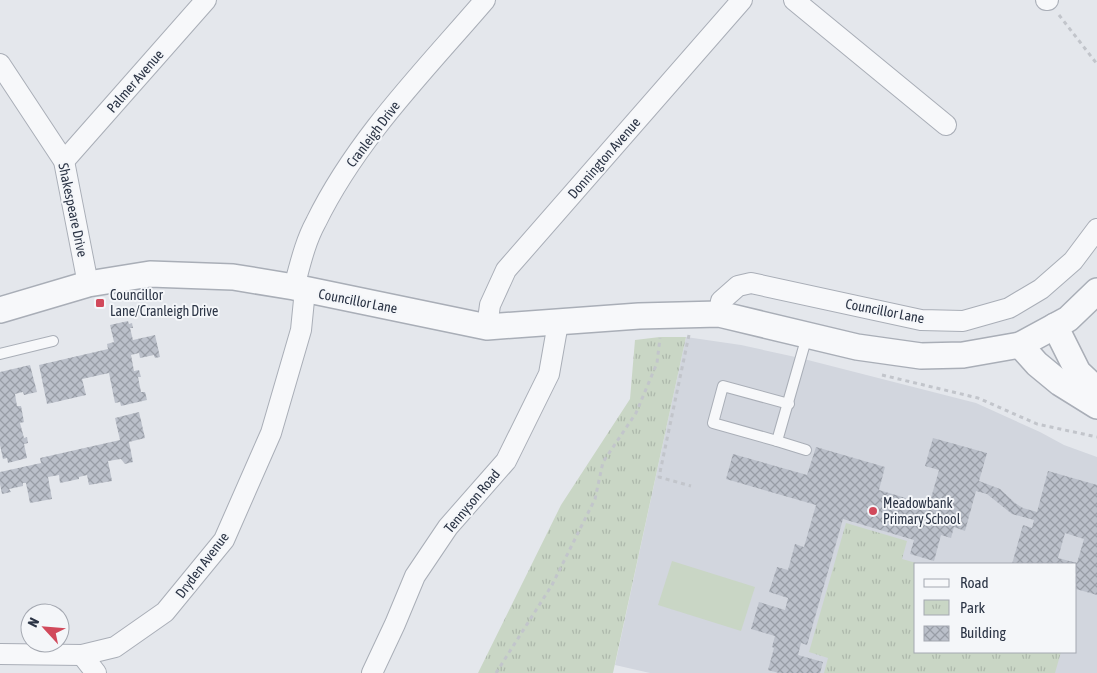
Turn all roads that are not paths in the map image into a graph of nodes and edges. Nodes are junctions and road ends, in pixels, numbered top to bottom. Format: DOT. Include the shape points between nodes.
graph roads {
  1 [pos="485,0"];
  2 [pos="742,0"];
  3 [pos="794,0"];
  4 [pos="199,3"];
  5 [pos="0,64"];
  6 [pos="946,125"];
  7 [pos="64,161"];
  8 [pos="1097,229"];
  9 [pos="88,284"];
  10 [pos="300,288"];
  11 [pos="1097,291"];
  12 [pos="0,310"];
  13 [pos="719,314"];
  14 [pos="558,323"];
  15 [pos="488,326"];
  16 [pos="1055,326"];
  17 [pos="808,335"];
  18 [pos="53,341"];
  19 [pos="1020,345"];
  20 [pos="0,354"];
  21 [pos="1097,390"];
  22 [pos="789,404"];
  23 [pos="1097,406"];
  24 [pos="777,441"];
  25 [pos="806,450"];
  26 [pos="0,654"];
  27 [pos="82,655"];
  28 [pos="96,673"];
  29 [pos="372,673"];
  1 -- 10 [label="street, Cranleigh Drive" via="377,126 344,173 315,222 303,252"];
  2 -- 15 [label="street, Donnington Avenue" via="506,270 490,305"];
  3 -- 6 [label="street"];
  4 -- 7 [label="street, Palmer Avenue"];
  5 -- 7 [label="street, Shakespeare Drive"];
  7 -- 9 [label="street, Shakespeare Drive"];
  8 -- 13 [label="street, Councillor Lane" via="1073,261 1041,289 1008,308 963,321 921,320 751,283 738,286 722,300"];
  9 -- 10 [label="street, Councillor Lane" via="150,274 233,277"];
  9 -- 12 [label="street, Councillor Lane"];
  10 -- 15 [label="street, Councillor Lane"];
  10 -- 27 [label="street, Dryden Avenue" via="301,330 271,434 224,540 165,612 115,647"];
  11 -- 16 [label="street, Councillor Lane" via="1068,319"];
  13 -- 14 [label="street, Councillor Lane"];
  13 -- 17 [label="street, Councillor Lane"];
  14 -- 15 [label="street, Councillor Lane"];
  14 -- 29 [label="street, Tennyson Road" via="549,374 506,461 448,527 415,576"];
  16 -- 19 [label="street, Councillor Lane"];
  16 -- 21 [label="street" via="1078,372"];
  17 -- 19 [label="street, Councillor Lane" via="857,347 921,356 963,355"];
  17 -- 22 [label="lane"];
  18 -- 20 [label="lane"];
  19 -- 23 [label="street" via="1060,384"];
  22 -- 24 [label="lane"];
  22 -- 24 [label="lane" via="723,386 713,423"];
  24 -- 25 [label="lane"];
  26 -- 27 [label="street, Dryden Avenue"];
  27 -- 28 [label="street"];
}
